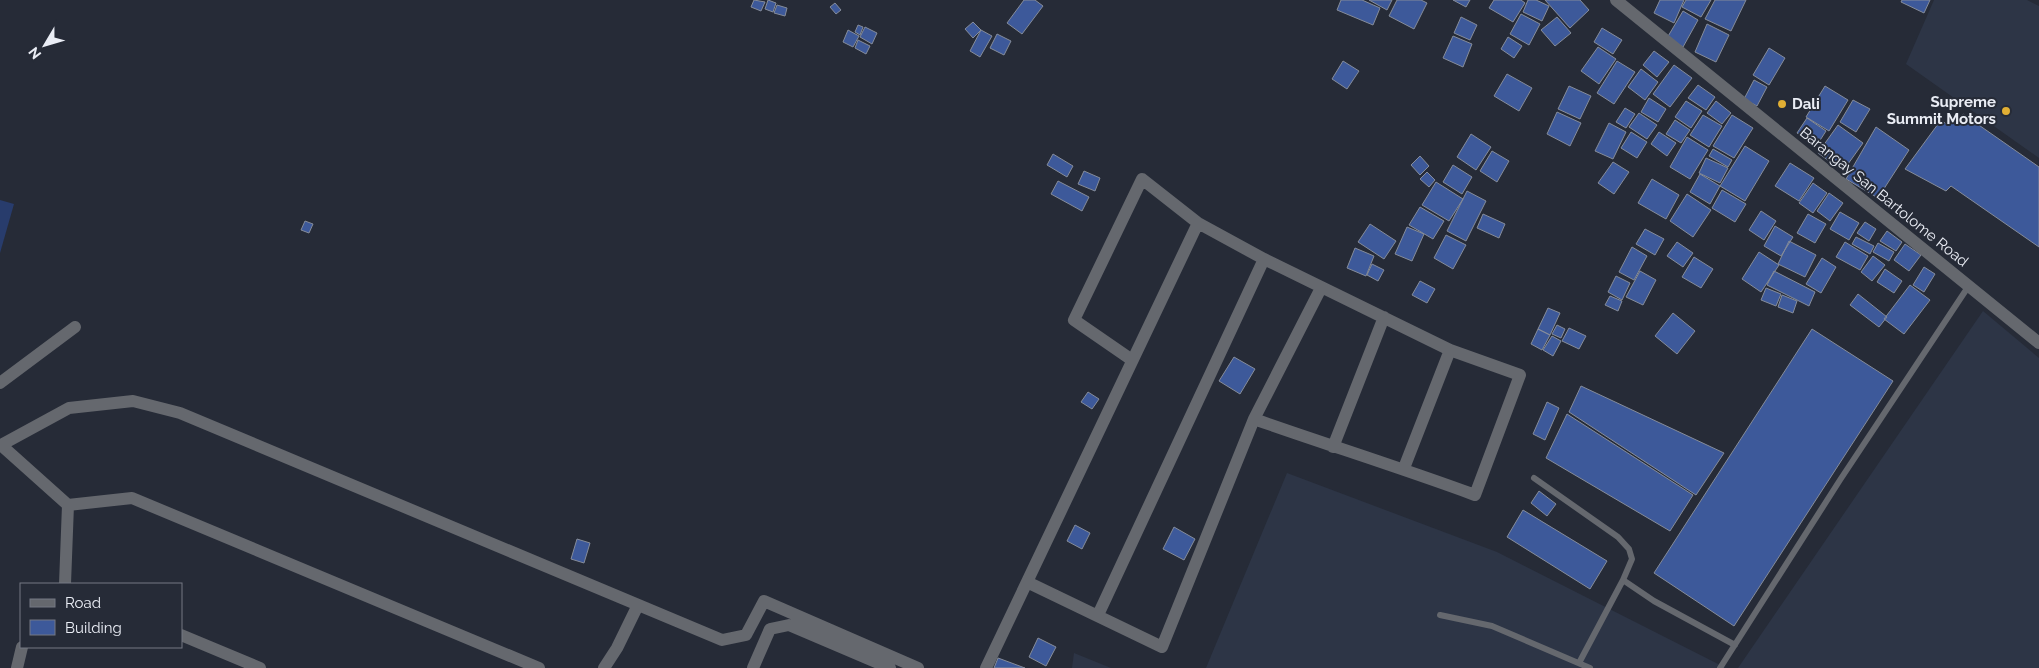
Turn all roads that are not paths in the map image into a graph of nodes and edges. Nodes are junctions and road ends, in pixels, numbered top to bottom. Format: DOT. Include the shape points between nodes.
graph roads {
  1 [pos="1616,0"];
  2 [pos="1198,223"];
  3 [pos="1264,259"];
  4 [pos="1968,287"];
  5 [pos="1321,288"];
  6 [pos="1384,317"];
  7 [pos="75,327"];
  8 [pos="2039,343"];
  9 [pos="1450,350"];
  10 [pos="1132,360"];
  11 [pos="0,383"];
  12 [pos="1254,418"];
  13 [pos="0,446"];
  14 [pos="1333,447"];
  15 [pos="1404,468"];
  16 [pos="1534,478"];
  17 [pos="68,505"];
  18 [pos="1623,580"];
  19 [pos="1027,582"];
  20 [pos="65,583"];
  21 [pos="638,605"];
  22 [pos="1440,615"];
  23 [pos="1098,616"];
  24 [pos="182,635"];
  25 [pos="1735,645"];
  26 [pos="22,648"];
  27 [pos="1579,664"];
  28 [pos="17,668"];
  29 [pos="260,668"];
  30 [pos="538,668"];
  31 [pos="604,668"];
  32 [pos="753,668"];
  33 [pos="890,668"];
  34 [pos="918,668"];
  35 [pos="986,668"];
  36 [pos="1590,668"];
  37 [pos="1720,668"];
  1 -- 4 [label="street, Barangay San Bartolome Road"];
  2 -- 3 [label="street"];
  2 -- 10 [label="street"];
  2 -- 10 [label="street" via="1142,179 1074,320"];
  3 -- 5 [label="street"];
  3 -- 23 [label="street"];
  4 -- 8 [label="street, Barangay San Bartolome Road"];
  4 -- 25 [label="lane"];
  5 -- 6 [label="street"];
  5 -- 12 [label="street"];
  6 -- 9 [label="street"];
  6 -- 14 [label="street"];
  7 -- 11 [label="street"];
  9 -- 15 [label="street"];
  9 -- 15 [label="street" via="1520,375 1475,495"];
  10 -- 19 [label="street"];
  12 -- 14 [label="street"];
  12 -- 23 [label="street" via="1162,647"];
  13 -- 17 [label="street"];
  13 -- 21 [label="street" via="69,408 132,401 180,413"];
  14 -- 15 [label="street"];
  16 -- 18 [label="lane" via="1629,548 1632,559"];
  17 -- 20 [label="street"];
  17 -- 30 [label="street" via="132,498"];
  18 -- 25 [label="lane" via="1654,601"];
  18 -- 27 [label="lane"];
  19 -- 23 [label="street"];
  19 -- 35 [label="street"];
  21 -- 31 [label="street"];
  21 -- 34 [label="street" via="722,640 746,635 764,601"];
  22 -- 27 [label="lane" via="1492,626"];
  24 -- 29 [label="street"];
  25 -- 37 [label="lane"];
  26 -- 28 [label="street"];
  27 -- 36 [label="lane"];
  32 -- 33 [label="street" via="770,629 789,625"];
}
